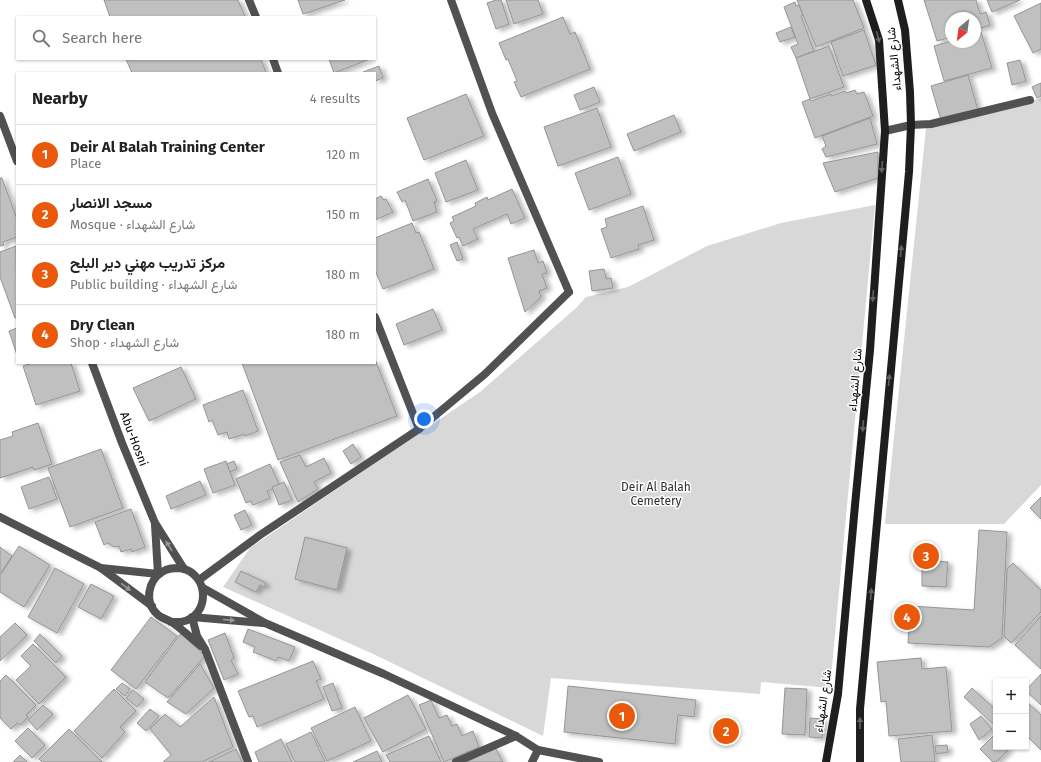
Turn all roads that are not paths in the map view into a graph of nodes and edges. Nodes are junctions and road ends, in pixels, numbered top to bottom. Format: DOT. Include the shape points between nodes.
graph roads {
  1 [pos="249,0"];
  2 [pos="451,0"];
  3 [pos="866,0"];
  4 [pos="898,0"];
  5 [pos="256,16"];
  6 [pos="273,60"];
  7 [pos="278,72"];
  8 [pos="1030,100"];
  9 [pos="0,116"];
  10 [pos="911,125"];
  11 [pos="885,131"];
  12 [pos="16,158"];
  13 [pos="376,319"];
  14 [pos="92,364"];
  15 [pos="420,429"];
  16 [pos="0,517"];
  17 [pos="155,522"];
  18 [pos="100,568"];
  19 [pos="184,569"];
  20 [pos="158,574"];
  21 [pos="199,580"];
  22 [pos="203,588"];
  23 [pos="152,606"];
  24 [pos="192,617"];
  25 [pos="171,622"];
  26 [pos="265,623"];
  27 [pos="205,649"];
  28 [pos="516,736"];
  29 [pos="538,750"];
  30 [pos="248,762"];
  31 [pos="456,762"];
  32 [pos="532,762"];
  33 [pos="599,762"];
  34 [pos="826,762"];
  35 [pos="860,762"];
  1 -- 5 [label="street"];
  2 -- 15 [label="street" via="492,113 569,292 485,374"];
  3 -- 11 [label="main road, شارع الشهداء, one-way" via="879,40"];
  4 -- 10 [label="main road, شارع الشهداء" via="905,30"];
  6 -- 7 [label="street"];
  8 -- 10 [label="street" via="931,124"];
  9 -- 12 [label="street"];
  10 -- 11 [label="street"];
  35 -- 10 [label="main road, شارع الشهداء, one-way" via="860,709 909,172"];
  11 -- 34 [label="main road, شارع الشهداء, one-way" via="870,350 838,694"];
  13 -- 15 [label="street"];
  14 -- 17 [label="street, Abu-Hosni"];
  15 -- 21 [label="street" via="260,535"];
  16 -- 18 [label="street"];
  19 -- 17 [label="street, Abu-Hosni, one-way"];
  17 -- 20 [label="street, Abu-Hosni"];
  18 -- 20 [label="street"];
  18 -- 23 [label="street, one-way"];
  19 -- 20 [label="street" via="175,568"];
  19 -- 21 [label="street, Abu-Hosni"];
  20 -- 23 [label="street" via="149,589"];
  21 -- 22 [label="street, Abu-Hosni"];
  22 -- 24 [label="street" via="201,606"];
  22 -- 26 [label="street"];
  23 -- 25 [label="street" via="156,614"];
  24 -- 25 [label="street" via="180,622"];
  24 -- 26 [label="street, one-way"];
  24 -- 27 [label="street" via="197,636"];
  25 -- 27 [label="street"];
  26 -- 28 [label="street" via="384,674"];
  27 -- 30 [label="street"];
  28 -- 29 [label="street"];
  28 -- 31 [label="street"];
  29 -- 32 [label="street"];
  29 -- 33 [label="street"];
}
